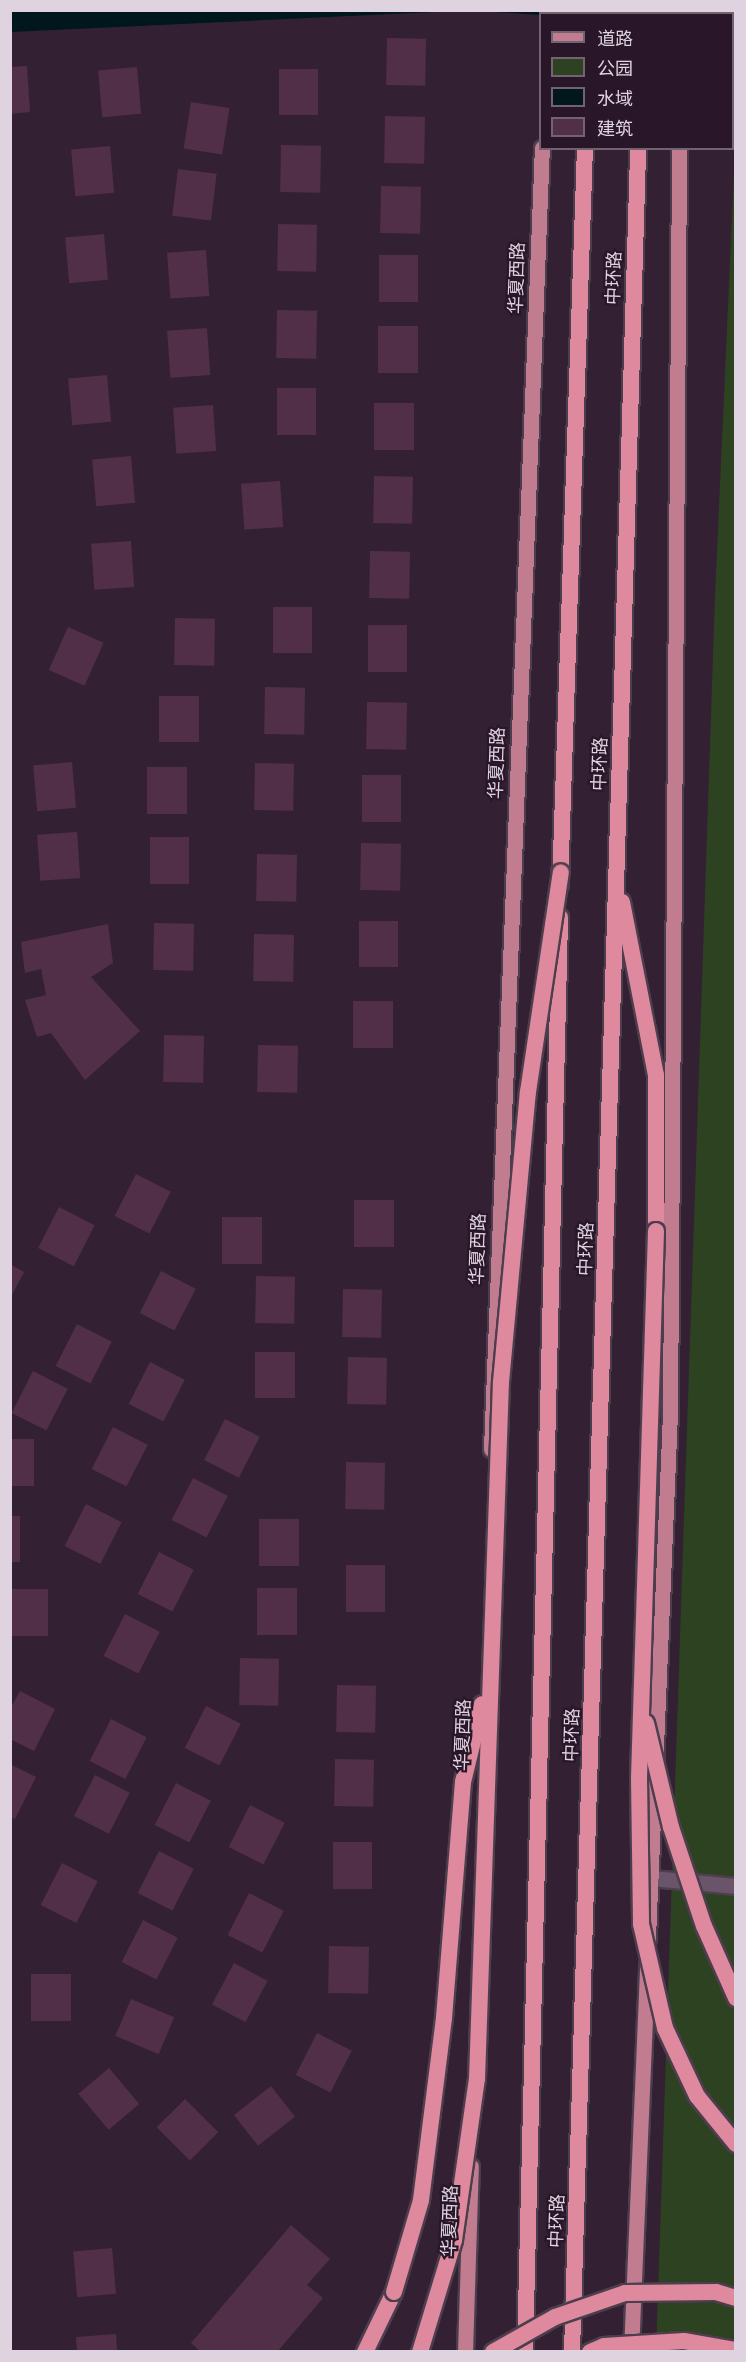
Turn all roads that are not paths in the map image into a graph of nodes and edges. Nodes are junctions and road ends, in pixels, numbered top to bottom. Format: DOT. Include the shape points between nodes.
graph roads {
  1 [pos="542,150"];
  2 [pos="585,150"];
  3 [pos="638,150"];
  4 [pos="679,150"];
  5 [pos="561,872"];
  6 [pos="616,872"];
  7 [pos="490,1668"];
  8 [pos="641,1704"];
  9 [pos="651,1878"];
  10 [pos="735,1886"];
  11 [pos="735,1998"];
  12 [pos="735,2144"];
  13 [pos="735,2298"];
  14 [pos="735,2350"];
  15 [pos="365,2352"];
  16 [pos="420,2352"];
  17 [pos="465,2352"];
  18 [pos="493,2352"];
  19 [pos="525,2352"];
  20 [pos="572,2352"];
  21 [pos="590,2352"];
  22 [pos="631,2352"];
  1 -- 17 [label="main road, 华夏西路" via="494,1317"];
  2 -- 5 [label="highway, 中环路"];
  3 -- 6 [label="highway, 中环路"];
  4 -- 9 [label="main road" via="670,1414"];
  5 -- 7 [label="highway, bridge" via="528,1092 501,1382"];
  5 -- 19 [label="highway, 中环路, bridge"];
  6 -- 8 [label="highway, bridge" via="656,1075 656,1231"];
  6 -- 20 [label="highway, 中环路"];
  7 -- 15 [label="highway, bridge" via="463,1782 444,2018 421,2200 393,2292"];
  7 -- 16 [label="highway, bridge" via="477,2079 454,2240"];
  8 -- 11 [label="highway, bridge" via="671,1827 704,1926"];
  8 -- 12 [label="highway, bridge" via="641,1924 665,2028 697,2096"];
  9 -- 10 [label="street"];
  9 -- 22 [label="main road"];
  13 -- 18 [label="highway, bridge" via="716,2292 625,2293 555,2317"];
  14 -- 21 [label="highway, bridge" via="684,2341 604,2346"];
}
